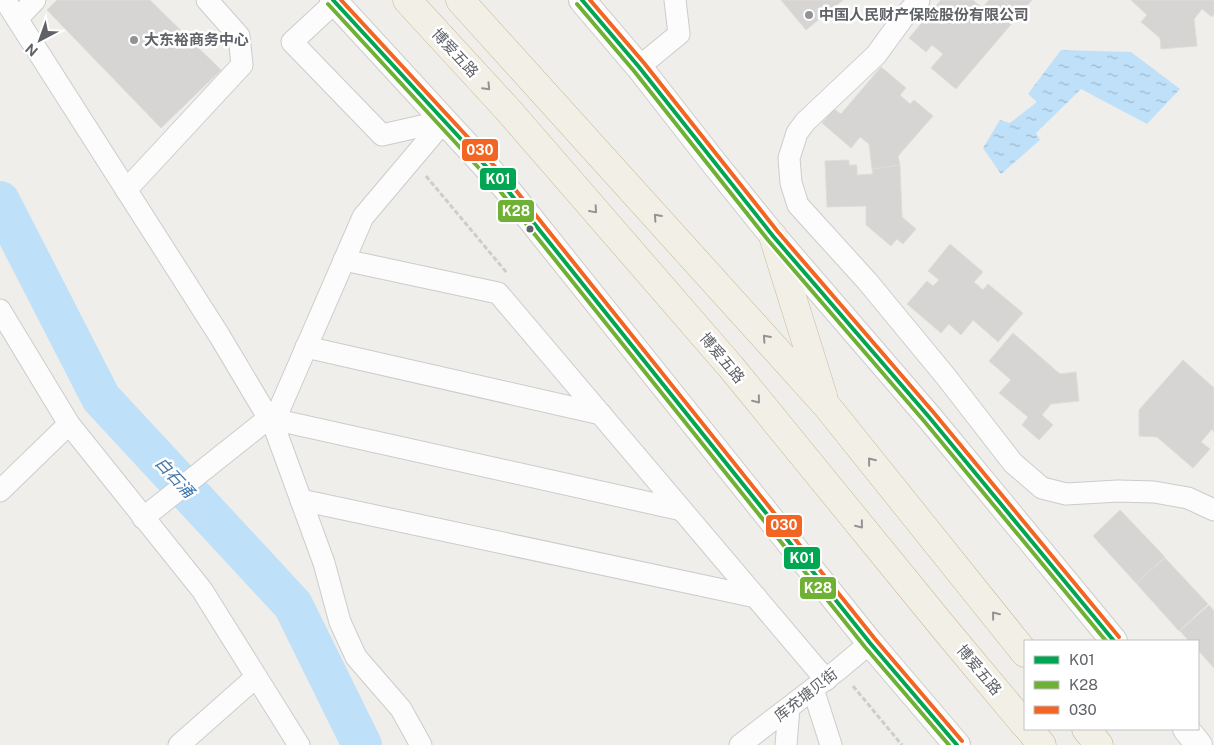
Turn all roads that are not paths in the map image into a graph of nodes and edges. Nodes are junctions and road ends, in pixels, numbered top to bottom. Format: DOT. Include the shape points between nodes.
graph roads {
  1 [pos="5,0"];
  2 [pos="35,0"];
  3 [pos="207,0"];
  4 [pos="407,0"];
  5 [pos="460,0"];
  6 [pos="582,0"];
  7 [pos="675,0"];
  8 [pos="919,0"];
  9 [pos="334,1"];
  10 [pos="17,19"];
  11 [pos="639,67"];
  12 [pos="444,121"];
  13 [pos="126,190"];
  14 [pos="773,236"];
  15 [pos="344,260"];
  16 [pos="0,310"];
  17 [pos="306,347"];
  18 [pos="826,405"];
  19 [pos="601,414"];
  20 [pos="268,418"];
  21 [pos="69,424"];
  22 [pos="0,491"];
  23 [pos="302,500"];
  24 [pos="682,510"];
  25 [pos="1214,510"];
  26 [pos="143,518"];
  27 [pos="756,597"];
  28 [pos="1113,640"];
  29 [pos="870,643"];
  30 [pos="1024,652"];
  31 [pos="256,677"];
  32 [pos="820,684"];
  33 [pos="789,708"];
  34 [pos="1024,724"];
  35 [pos="1029,730"];
  36 [pos="1087,730"];
  37 [pos="1187,730"];
  38 [pos="179,745"];
  39 [pos="299,745"];
  40 [pos="422,745"];
  41 [pos="740,745"];
  42 [pos="786,745"];
  43 [pos="831,745"];
  44 [pos="957,745"];
  45 [pos="1042,745"];
  46 [pos="1099,745"];
  47 [pos="1200,745"];
  1 -- 10 [label="street"];
  2 -- 10 [label="street"];
  3 -- 13 [label="street" via="239,36 242,64"];
  4 -- 34 [label="highway, 博爱五路, one-way" via="509,111 724,360"];
  18 -- 5 [label="highway, one-way"];
  6 -- 11 [label="street"];
  7 -- 11 [label="street" via="679,34"];
  8 -- 25 [label="street" via="876,55 797,133 789,158 791,183 798,205 867,281 1013,463 1042,488 1066,494 1118,490 1154,492 1188,498"];
  9 -- 12 [label="street"];
  9 -- 12 [label="street" via="292,42 382,135"];
  10 -- 13 [label="street"];
  11 -- 14 [label="street"];
  12 -- 15 [label="street" via="363,216"];
  12 -- 29 [label="street" via="505,187"];
  13 -- 20 [label="street"];
  14 -- 18 [label="highway"];
  14 -- 28 [label="street" via="929,417"];
  15 -- 17 [label="street"];
  15 -- 19 [label="street" via="498,293"];
  16 -- 21 [label="street"];
  17 -- 19 [label="street"];
  17 -- 20 [label="street" via="279,410"];
  30 -- 18 [label="highway, one-way"];
  19 -- 24 [label="street"];
  20 -- 23 [label="street"];
  20 -- 24 [label="street"];
  20 -- 26 [label="street"];
  21 -- 22 [label="street"];
  21 -- 26 [label="street"];
  23 -- 27 [label="street"];
  23 -- 40 [label="street" via="340,622 356,656 402,710"];
  24 -- 27 [label="street"];
  26 -- 31 [label="street" via="202,590"];
  27 -- 32 [label="street"];
  29 -- 32 [label="street, 库充塘贝街"];
  29 -- 44 [label="street"];
  31 -- 38 [label="street"];
  31 -- 39 [label="street"];
  32 -- 33 [label="street, 库充塘贝街"];
  32 -- 43 [label="street"];
  33 -- 41 [label="street, 库充塘贝街"];
  33 -- 42 [label="street"];
  35 -- 45 [label="highway"];
  36 -- 46 [label="highway"];
  37 -- 47 [label="street"];
}
